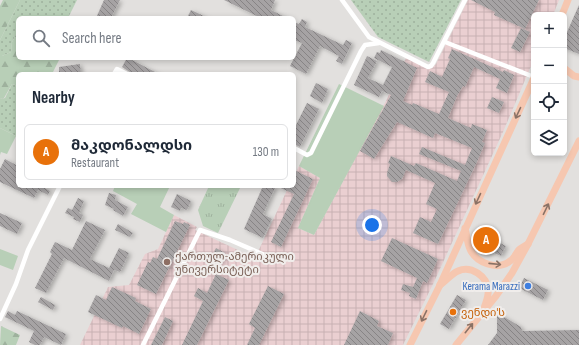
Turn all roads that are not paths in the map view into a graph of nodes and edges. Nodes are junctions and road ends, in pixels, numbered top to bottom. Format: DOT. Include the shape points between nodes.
graph roads {
  1 [pos="342,0"];
  2 [pos="465,0"];
  3 [pos="568,0"];
  4 [pos="563,12"];
  5 [pos="379,42"];
  6 [pos="445,42"];
  7 [pos="567,70"];
  8 [pos="115,72"];
  9 [pos="123,72"];
  10 [pos="531,76"];
  11 [pos="579,77"];
  12 [pos="531,84"];
  13 [pos="579,141"];
  14 [pos="296,149"];
  15 [pos="59,188"];
  16 [pos="465,228"];
  17 [pos="528,244"];
  18 [pos="274,259"];
  19 [pos="438,287"];
  20 [pos="482,312"];
  21 [pos="0,319"];
  22 [pos="143,345"];
  23 [pos="410,345"];
  24 [pos="456,345"];
  1 -- 5 [label="street" via="369,37"];
  2 -- 6 [label="street"];
  3 -- 4 [label="main road"];
  5 -- 6 [label="street" via="428,67"];
  5 -- 14 [label="street" via="365,45 361,50 311,153 307,155"];
  6 -- 10 [label="street"];
  7 -- 11 [label="main road"];
  8 -- 9 [label="street" via="117,69"];
  12 -- 16 [label="main road, one-way"];
  17 -- 13 [label="main road, one-way"];
  15 -- 21 [label="street" via="28,250"];
  16 -- 17 [label="main road, one-way" via="472,253 492,266 504,265 511,261 519,250"];
  16 -- 19 [label="main road"];
  17 -- 20 [label="main road" via="512,273"];
  18 -- 22 [label="street" via="200,230"];
  19 -- 20 [label="main road" via="459,270 470,270 480,274 486,280 489,290"];
  19 -- 23 [label="main road, one-way"];
  24 -- 20 [label="main road, one-way"];
}
